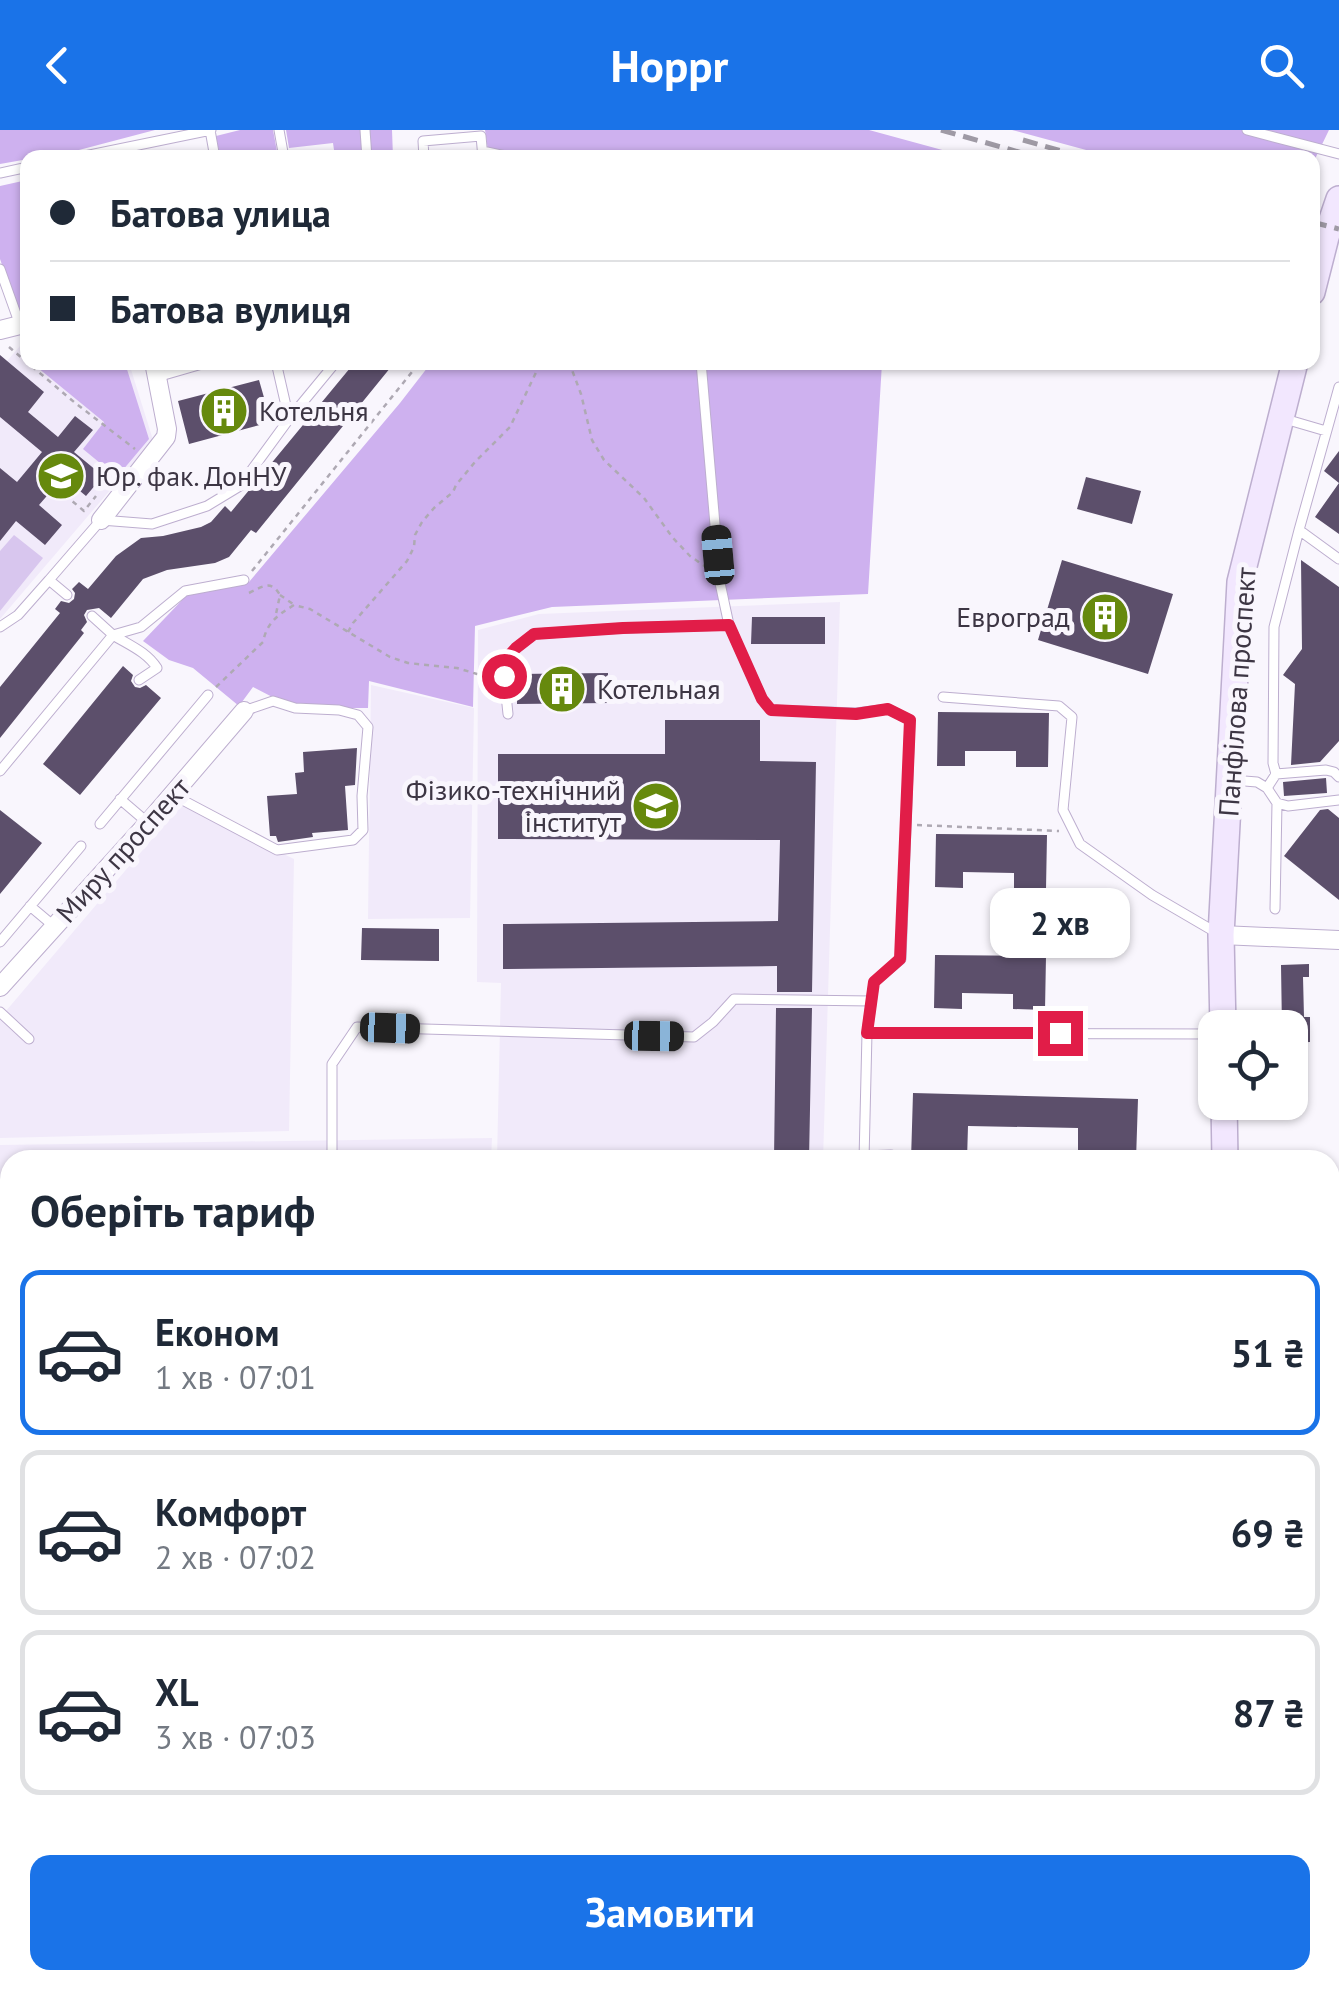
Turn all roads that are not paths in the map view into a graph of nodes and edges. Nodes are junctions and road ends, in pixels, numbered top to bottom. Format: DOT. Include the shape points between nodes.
graph roads {
  1 [pos="211,130"];
  2 [pos="418,130"];
  3 [pos="1248,130"];
  4 [pos="423,141"];
  5 [pos="142,150"];
  6 [pos="424,150"];
  7 [pos="483,150"];
  8 [pos="1339,154"];
  9 [pos="1339,199"];
  10 [pos="1320,261"];
  11 [pos="0,269"];
  12 [pos="13,327"];
  13 [pos="156,370"];
  14 [pos="278,370"];
  15 [pos="329,370"];
  16 [pos="702,370"];
  17 [pos="1293,370"];
  18 [pos="1339,387"];
  19 [pos="1281,418"];
  20 [pos="289,419"];
  21 [pos="1326,432"];
  22 [pos="101,520"];
  23 [pos="1298,530"];
  24 [pos="1339,560"];
  25 [pos="49,580"];
  26 [pos="244,580"];
  27 [pos="67,595"];
  28 [pos="92,616"];
  29 [pos="729,625"];
  30 [pos="0,626"];
  31 [pos="113,635"];
  32 [pos="139,680"];
  33 [pos="208,695"];
  34 [pos="944,698"];
  35 [pos="244,712"];
  36 [pos="508,714"];
  37 [pos="0,771"];
  38 [pos="1276,774"];
  39 [pos="1339,777"];
  40 [pos="1230,780"];
  41 [pos="1267,788"];
  42 [pos="172,795"];
  43 [pos="120,799"];
  44 [pos="1339,800"];
  45 [pos="1277,803"];
  46 [pos="148,823"];
  47 [pos="100,824"];
  48 [pos="81,846"];
  49 [pos="30,906"];
  50 [pos="1276,909"];
  51 [pos="54,927"];
  52 [pos="1221,935"];
  53 [pos="1339,940"];
  54 [pos="0,942"];
  55 [pos="0,987"];
  56 [pos="871,1002"];
  57 [pos="1222,1010"];
  58 [pos="0,1012"];
  59 [pos="867,1033"];
  60 [pos="1198,1034"];
  61 [pos="30,1039"];
  62 [pos="1224,1120"];
  63 [pos="332,1150"];
  64 [pos="864,1150"];
  65 [pos="1225,1150"];
  1 -- 5 [label="lane"];
  2 -- 4 [label="lane"];
  3 -- 8 [label="lane"];
  4 -- 6 [label="lane"];
  4 -- 7 [label="lane" via="481,136"];
  9 -- 10 [label="main road"];
  11 -- 12 [label="lane"];
  13 -- 22 [label="street" via="166,437"];
  14 -- 20 [label="lane"];
  15 -- 20 [label="lane"];
  16 -- 29 [label="lane"];
  17 -- 19 [label="main road, Панфілова проспект"];
  18 -- 21 [label="lane"];
  19 -- 21 [label="lane"];
  19 -- 40 [label="main road, Панфілова проспект" via="1240,582"];
  20 -- 22 [label="lane" via="240,486 207,506 152,524"];
  21 -- 23 [label="lane"];
  22 -- 25 [label="lane"];
  23 -- 24 [label="lane"];
  23 -- 38 [label="lane" via="1274,627"];
  25 -- 27 [label="lane"];
  25 -- 30 [label="lane"];
  26 -- 31 [label="lane" via="185,592 142,627"];
  28 -- 31 [label="lane"];
  29 -- 36 [label="lane" via="534,634 506,659"];
  29 -- 56 [label="lane" via="771,710 888,709 910,720 900,959 874,982"];
  31 -- 32 [label="lane" via="154,662 157,668"];
  31 -- 37 [label="lane"];
  33 -- 43 [label="lane"];
  34 -- 52 [label="lane" via="1059,706 1072,718 1063,810 1080,844"];
  35 -- 42 [label="street, Миру проспект"];
  35 -- 42 [label="lane" via="272,701 358,715 368,727 363,830 354,840 277,850"];
  38 -- 39 [label="lane" via="1326,770"];
  38 -- 41 [label="lane"];
  40 -- 41 [label="lane"];
  40 -- 52 [label="main road, Панфілова проспект"];
  41 -- 45 [label="lane"];
  42 -- 46 [label="street, Миру проспект"];
  43 -- 46 [label="lane"];
  43 -- 47 [label="lane"];
  44 -- 45 [label="lane"];
  45 -- 50 [label="lane"];
  46 -- 51 [label="street, Миру проспект"];
  48 -- 49 [label="lane"];
  49 -- 51 [label="lane"];
  49 -- 54 [label="lane"];
  51 -- 55 [label="street, Миру проспект"];
  52 -- 53 [label="street"];
  52 -- 57 [label="main road, Панфілова проспект"];
  56 -- 59 [label="lane"];
  56 -- 63 [label="lane" via="734,999 694,1037 357,1027 332,1064"];
  58 -- 61 [label="lane"];
  59 -- 60 [label="lane"];
  59 -- 64 [label="lane"];
  62 -- 65 [label="main road"];
}
